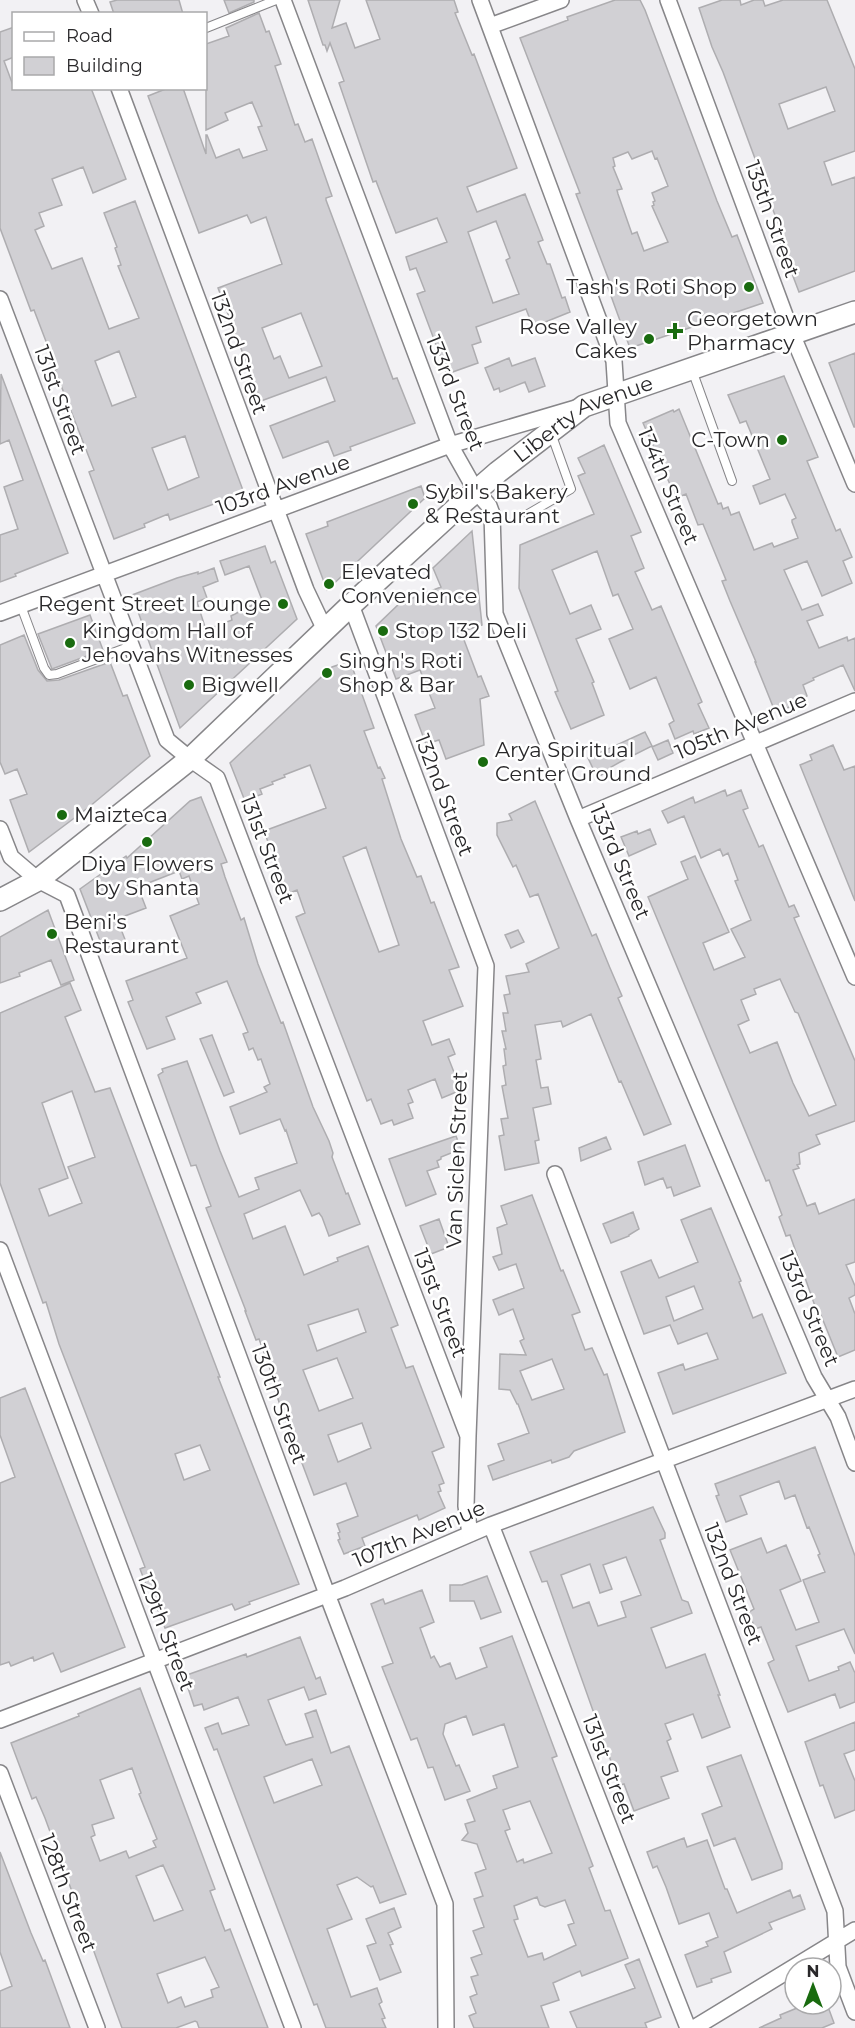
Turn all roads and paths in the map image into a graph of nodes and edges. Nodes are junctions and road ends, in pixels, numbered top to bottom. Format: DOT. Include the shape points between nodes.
graph roads {
  1 [pos="276,0"];
  2 [pos="283,0"];
  3 [pos="480,0"];
  4 [pos="561,0"];
  5 [pos="668,0"];
  6 [pos="490,26"];
  7 [pos="207,28"];
  8 [pos="119,90"];
  9 [pos="0,299"];
  10 [pos="855,312"];
  11 [pos="792,334"];
  12 [pos="692,368"];
  13 [pos="617,393"];
  14 [pos="584,406"];
  15 [pos="550,432"];
  16 [pos="450,445"];
  17 [pos="732,481"];
  18 [pos="855,484"];
  19 [pos="476,491"];
  20 [pos="276,511"];
  21 [pos="528,514"];
  22 [pos="103,575"];
  23 [pos="351,605"];
  24 [pos="21,606"];
  25 [pos="0,613"];
  26 [pos="325,630"];
  27 [pos="131,646"];
  28 [pos="855,701"];
  29 [pos="754,743"];
  30 [pos="190,759"];
  31 [pos="578,819"];
  32 [pos="0,829"];
  33 [pos="38,880"];
  34 [pos="0,900"];
  35 [pos="486,966"];
  36 [pos="855,977"];
  37 [pos="555,1174"];
  38 [pos="0,1250"];
  39 [pos="855,1389"];
  40 [pos="828,1399"];
  41 [pos="468,1436"];
  42 [pos="664,1461"];
  43 [pos="855,1463"];
  44 [pos="491,1525"];
  45 [pos="470,1534"];
  46 [pos="327,1594"];
  47 [pos="155,1661"];
  48 [pos="0,1720"];
  49 [pos="0,1773"];
  50 [pos="855,1930"];
  51 [pos="837,1941"];
  52 [pos="855,2012"];
  53 [pos="98,2028"];
  54 [pos="293,2028"];
  55 [pos="446,2028"];
  56 [pos="688,2028"];
  57 [pos="694,2028"];
  1 -- 7 [label="lane"];
  2 -- 16 [label="street, 133rd Street"];
  3 -- 6 [label="street, 134th Street"];
  4 -- 6 [label="street"];
  5 -- 11 [label="street, 135th Street"];
  6 -- 13 [label="street, 134th Street" via="614,361"];
  8 -- 20 [label="street, 132nd Street"];
  9 -- 22 [label="street, 131st Street"];
  10 -- 11 [label="street, Liberty Avenue"];
  11 -- 12 [label="street, Liberty Avenue"];
  11 -- 18 [label="street, 135th Street"];
  12 -- 13 [label="street, Liberty Avenue"];
  12 -- 17 [label="lane"];
  13 -- 14 [label="street, Liberty Avenue"];
  13 -- 29 [label="street, 134th Street" via="618,423"];
  14 -- 15 [label="street, Liberty Avenue"];
  14 -- 16 [label="street, 103rd Avenue"];
  15 -- 19 [label="street, Liberty Avenue"];
  15 -- 21 [label="lane" via="572,489"];
  16 -- 19 [label="street, 133rd Street"];
  16 -- 20 [label="street, 103rd Avenue"];
  19 -- 23 [label="street, Liberty Avenue"];
  19 -- 31 [label="street, 133rd Street" via="492,514 495,614"];
  20 -- 22 [label="street, 103rd Avenue"];
  20 -- 26 [label="street, 132nd Street"];
  22 -- 24 [label="street, 103rd Avenue"];
  22 -- 27 [label="street, 131st Street"];
  23 -- 26 [label="street, Liberty Avenue"];
  23 -- 35 [label="street, 132nd Street"];
  24 -- 25 [label="street, 103rd Avenue"];
  24 -- 27 [label="lane" via="50,675"];
  26 -- 30 [label="street, Liberty Avenue"];
  27 -- 30 [label="street, 131st Street" via="167,740"];
  28 -- 29 [label="street, 105th Avenue"];
  29 -- 31 [label="street, 105th Avenue"];
  29 -- 36 [label="street, 134th Street"];
  30 -- 33 [label="street, Liberty Avenue"];
  30 -- 41 [label="street, 131st Street" via="217,778"];
  31 -- 40 [label="street, 133rd Street" via="814,1377"];
  32 -- 33 [label="street, 130th Street" via="11,857"];
  33 -- 34 [label="street, Liberty Avenue"];
  33 -- 46 [label="street, 130th Street" via="67,895"];
  35 -- 41 [label="street, Van Siclen Street"];
  37 -- 42 [label="street, 132nd Street"];
  38 -- 47 [label="street, 129th Street"];
  39 -- 40 [label="street, 107th Avenue"];
  40 -- 42 [label="street, 107th Avenue"];
  40 -- 43 [label="street, 133rd Street"];
  41 -- 45 [label="street, Van Siclen Street" via="466,1506"];
  42 -- 44 [label="street, 107th Avenue"];
  42 -- 51 [label="street, 132nd Street" via="835,1911"];
  44 -- 45 [label="street, 107th Avenue"];
  44 -- 56 [label="street, 131st Street"];
  45 -- 46 [label="street, 107th Avenue"];
  46 -- 47 [label="street, 107th Avenue"];
  46 -- 55 [label="street, 130th Street" via="445,1904"];
  47 -- 48 [label="street, 107th Avenue"];
  47 -- 54 [label="street, 129th Street"];
  49 -- 53 [label="street, 128th Street"];
  50 -- 51 [label="street"];
  51 -- 52 [label="street, 132nd Street" via="838,1967"];
  51 -- 57 [label="street"];
}
